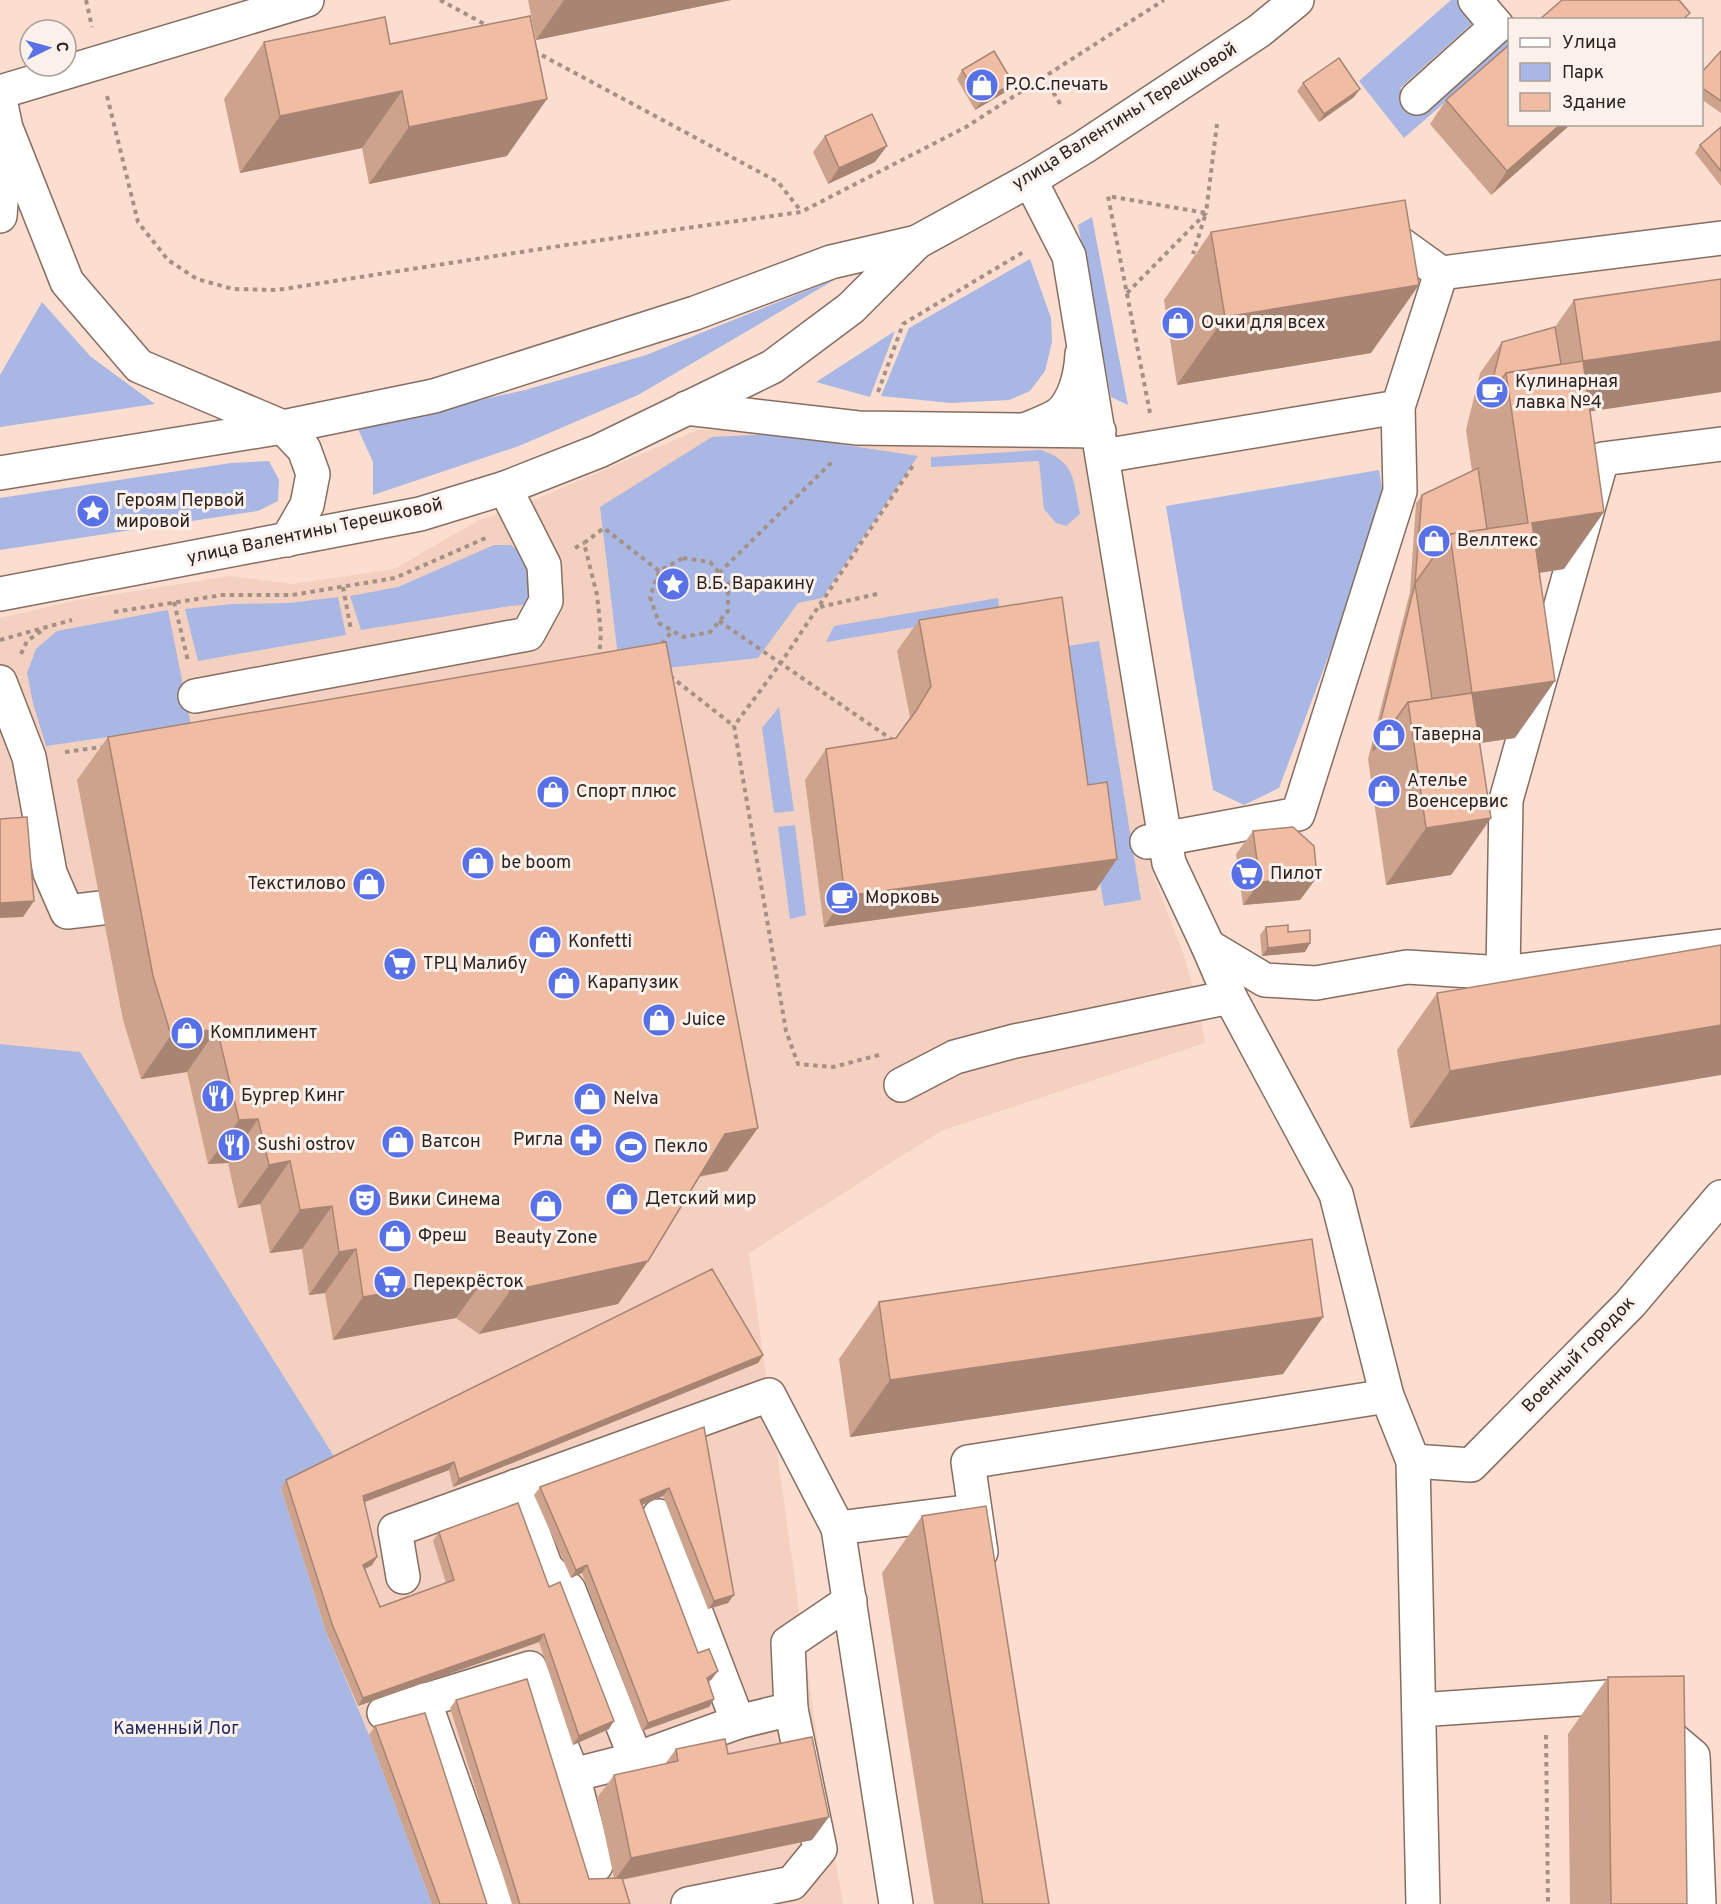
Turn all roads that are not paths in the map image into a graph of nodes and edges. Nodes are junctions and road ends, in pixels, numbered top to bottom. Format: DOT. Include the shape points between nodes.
graph roads {
  1 [pos="308,0"];
  2 [pos="1297,0"];
  3 [pos="1475,0"];
  4 [pos="0,92"];
  5 [pos="1417,98"];
  6 [pos="3,114"];
  7 [pos="1030,180"];
  8 [pos="0,216"];
  9 [pos="1344,232"];
  10 [pos="1721,238"];
  11 [pos="917,242"];
  12 [pos="1442,273"];
  13 [pos="1084,339"];
  14 [pos="1398,407"];
  15 [pos="686,408"];
  16 [pos="283,428"];
  17 [pos="1025,430"];
  18 [pos="1101,443"];
  19 [pos="1721,444"];
  20 [pos="0,472"];
  21 [pos="505,488"];
  22 [pos="287,540"];
  23 [pos="0,594"];
  24 [pos="0,682"];
  25 [pos="195,696"];
  26 [pos="1156,840"];
  27 [pos="101,908"];
  28 [pos="1208,946"];
  29 [pos="1721,946"];
  30 [pos="1503,973"];
  31 [pos="1230,997"];
  32 [pos="901,1085"];
  33 [pos="1721,1197"];
  34 [pos="1387,1396"];
  35 [pos="1413,1461"];
  36 [pos="516,1486"];
  37 [pos="975,1510"];
  38 [pos="660,1516"];
  39 [pos="838,1528"];
  40 [pos="402,1577"];
  41 [pos="986,1580"];
  42 [pos="850,1601"];
  43 [pos="424,1700"];
  44 [pos="791,1709"];
  45 [pos="1419,1710"];
  46 [pos="384,1713"];
  47 [pos="738,1722"];
  48 [pos="636,1759"];
  49 [pos="573,1775"];
  50 [pos="596,1865"];
  51 [pos="794,1893"];
  52 [pos="496,1904"];
  53 [pos="688,1904"];
  54 [pos="896,1904"];
  55 [pos="1423,1904"];
  56 [pos="1699,1904"];
  1 -- 4 [label="main road"];
  2 -- 7 [label="main road, улица Валентины Терешковой" via="1259,31"];
  3 -- 5 [label="main road" via="1497,26"];
  6 -- 8 [label="main road"];
  6 -- 16 [label="main road" via="67,282 139,366"];
  7 -- 11 [label="main road, улица Валентины Терешковой"];
  7 -- 13 [label="main road" via="1070,256"];
  9 -- 12 [label="main road" via="1379,226"];
  10 -- 12 [label="main road"];
  11 -- 15 [label="main road, улица Валентины Терешковой" via="851,308 772,367"];
  11 -- 16 [label="main road, улица Валентины Терешковой" via="831,262 695,313 434,396"];
  12 -- 14 [label="main road"];
  13 -- 17 [label="main road" via="1082,365 1068,404 1059,414"];
  13 -- 18 [label="main road"];
  14 -- 18 [label="main road" via="1157,447"];
  14 -- 26 [label="main road" via="1400,491 1298,814"];
  15 -- 17 [label="main road" via="858,428"];
  15 -- 21 [label="main road, улица Валентины Терешковой" via="599,451"];
  16 -- 20 [label="main road, улица Валентины Терешковой"];
  16 -- 22 [label="main road" via="304,449 313,474 307,505"];
  17 -- 18 [label="main road"];
  18 -- 26 [label="main road"];
  19 -- 30 [label="main road" via="1602,459 1506,800"];
  21 -- 22 [label="main road, улица Валентины Терешковой" via="420,514"];
  21 -- 25 [label="main road" via="544,565 546,601 528,634"];
  22 -- 23 [label="main road, улица Валентины Терешковой"];
  24 -- 27 [label="main road" via="29,757 50,873 67,912"];
  26 -- 28 [label="main road"];
  28 -- 30 [label="main road" via="1265,980 1316,983 1407,968"];
  28 -- 31 [label="main road"];
  29 -- 30 [label="main road"];
  31 -- 32 [label="main road" via="965,1054"];
  31 -- 34 [label="main road" via="1336,1194"];
  33 -- 35 [label="main road, Военный городок" via="1630,1305 1471,1465"];
  34 -- 35 [label="main road"];
  34 -- 37 [label="main road" via="968,1462"];
  35 -- 45 [label="main road"];
  36 -- 39 [label="main road" via="769,1395"];
  36 -- 40 [label="main road" via="394,1530"];
  36 -- 48 [label="main road" via="546,1568 569,1590"];
  37 -- 39 [label="main road"];
  37 -- 41 [label="main road"];
  38 -- 47 [label="main road"];
  39 -- 42 [label="main road"];
  42 -- 44 [label="main road" via="788,1643"];
  42 -- 54 [label="main road"];
  43 -- 46 [label="main road"];
  43 -- 49 [label="main road" via="530,1668"];
  43 -- 52 [label="main road"];
  44 -- 47 [label="main road"];
  44 -- 51 [label="main road" via="820,1849"];
  45 -- 55 [label="main road"];
  45 -- 56 [label="main road" via="1622,1696 1693,1756"];
  47 -- 48 [label="main road"];
  48 -- 49 [label="main road"];
  49 -- 50 [label="main road"];
  51 -- 53 [label="main road"];
}
